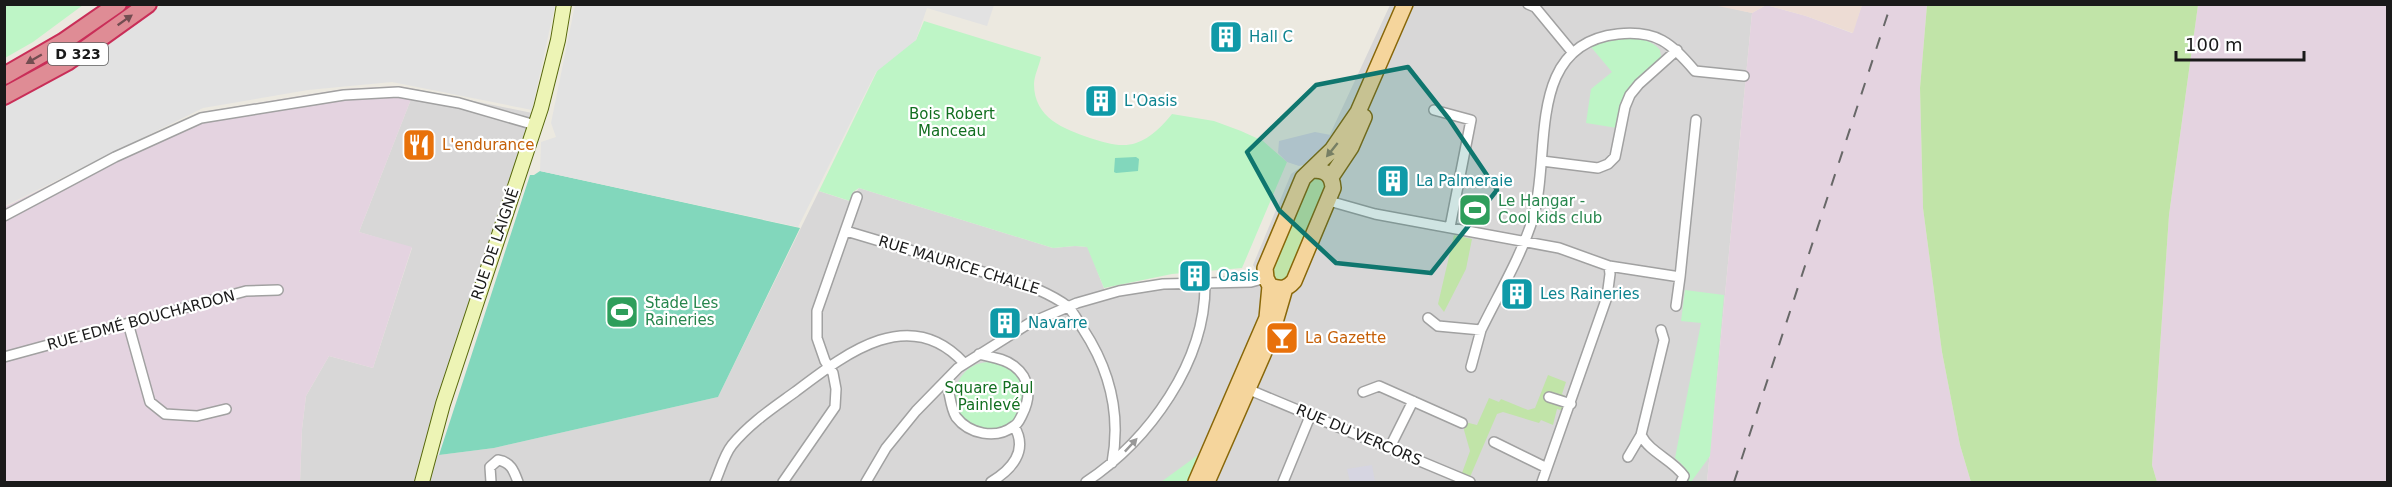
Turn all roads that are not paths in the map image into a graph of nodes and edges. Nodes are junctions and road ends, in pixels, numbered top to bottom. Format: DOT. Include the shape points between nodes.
graph roads {
  1 [pos="118,4"];
  2 [pos="148,4"];
  3 [pos="564,4"];
  4 [pos="1405,4"];
  5 [pos="1414,4"];
  6 [pos="1528,4"];
  7 [pos="1677,50"];
  8 [pos="1573,53"];
  9 [pos="4,76"];
  10 [pos="1744,76"];
  11 [pos="4,96"];
  12 [pos="1434,110"];
  13 [pos="1696,120"];
  14 [pos="535,125"];
  15 [pos="1542,160"];
  16 [pos="1313,170"];
  17 [pos="1331,177"];
  18 [pos="857,197"];
  19 [pos="1329,201"];
  20 [pos="4,216"];
  21 [pos="1450,227"];
  22 [pos="846,231"];
  23 [pos="1525,241"];
  24 [pos="1609,267"];
  25 [pos="1680,277"];
  26 [pos="1205,283"];
  27 [pos="1274,284"];
  28 [pos="278,290"];
  29 [pos="1676,306"];
  30 [pos="1068,307"];
  31 [pos="1428,318"];
  32 [pos="128,323"];
  33 [pos="1481,330"];
  34 [pos="1661,330"];
  35 [pos="979,354"];
  36 [pos="4,357"];
  37 [pos="964,363"];
  38 [pos="829,366"];
  39 [pos="1471,368"];
  40 [pos="946,381"];
  41 [pos="1243,387"];
  42 [pos="1363,392"];
  43 [pos="1549,397"];
  44 [pos="1413,401"];
  45 [pos="1571,404"];
  46 [pos="226,409"];
  47 [pos="1311,414"];
  48 [pos="1462,423"];
  49 [pos="1014,426"];
  50 [pos="1641,435"];
  51 [pos="1494,442"];
  52 [pos="1389,449"];
  53 [pos="1628,457"];
  54 [pos="1112,463"];
  55 [pos="1547,468"];
  56 [pos="423,483"];
  57 [pos="491,483"];
  58 [pos="518,483"];
  59 [pos="715,483"];
  60 [pos="783,483"];
  61 [pos="866,483"];
  62 [pos="991,483"];
  63 [pos="1086,483"];
  64 [pos="1196,483"];
  65 [pos="1208,483"];
  66 [pos="1283,483"];
  67 [pos="1470,483"];
  68 [pos="1542,483"];
  69 [pos="1681,483"];
  1 -- 9 [label="highway, D 323, one-way"];
  11 -- 2 [label="highway, D 323, one-way" via="67,62"];
  3 -- 14 [label="street, RUE DE LAIGNÉ"];
  4 -- 16 [label="main road, one-way" via="1359,112"];
  5 -- 17 [label="main road" via="1355,138"];
  6 -- 8 [label="street"];
  7 -- 8 [label="street" via="1640,32 1604,36"];
  7 -- 10 [label="street" via="1695,71"];
  7 -- 15 [label="street" via="1630,95 1616,157 1608,164 1598,168"];
  8 -- 15 [label="street" via="1555,78 1547,102"];
  12 -- 21 [label="street" via="1471,120"];
  13 -- 25 [label="street"];
  14 -- 20 [label="street" via="459,103 398,92 344,95 201,118 115,157"];
  14 -- 56 [label="street, RUE DE LAIGNÉ" via="442,404"];
  15 -- 23 [label="street" via="1539,195"];
  16 -- 17 [label="main road"];
  16 -- 27 [label="main road" via="1303,178 1265,268"];
  17 -- 19 [label="main road"];
  18 -- 22 [label="street"];
  19 -- 21 [label="street" via="1375,214"];
  19 -- 27 [label="main road" via="1294,281"];
  21 -- 23 [label="street"];
  22 -- 30 [label="street, RUE MAURICE CHALLE" via="1030,286"];
  22 -- 38 [label="street" via="817,311 817,338"];
  23 -- 24 [label="street" via="1559,248"];
  23 -- 33 [label="street"];
  24 -- 25 [label="street"];
  24 -- 45 [label="street" via="1607,297"];
  25 -- 29 [label="street"];
  26 -- 27 [label="street"];
  26 -- 30 [label="street" via="1119,291"];
  54 -- 26 [label="street, one-way" via="1151,422 1184,371 1203,320"];
  27 -- 41 [label="main road" via="1277,320"];
  28 -- 32 [label="street, RUE EDMÉ BOUCHARDON" via="246,291"];
  30 -- 35 [label="street" via="1028,324"];
  30 -- 54 [label="street" via="1093,344 1111,387 1116,426"];
  31 -- 33 [label="street" via="1438,326"];
  32 -- 36 [label="street, RUE EDMÉ BOUCHARDON"];
  32 -- 46 [label="street" via="150,402 165,414 197,416"];
  33 -- 39 [label="street"];
  34 -- 50 [label="street" via="1664,340"];
  35 -- 37 [label="street"];
  35 -- 49 [label="street" via="1011,364 1024,376 1029,387 1026,408"];
  37 -- 38 [label="street" via="942,344 924,337 905,336 881,338"];
  37 -- 40 [label="street"];
  38 -- 59 [label="street" via="749,426 730,448"];
  38 -- 60 [label="street" via="836,388 835,407"];
  40 -- 49 [label="street" via="952,410 966,427 990,434"];
  40 -- 61 [label="street" via="886,448"];
  41 -- 47 [label="street, RUE DU VERCORS"];
  41 -- 64 [label="main road"];
  41 -- 65 [label="main road"];
  42 -- 44 [label="street" via="1379,386"];
  43 -- 45 [label="street"];
  44 -- 48 [label="street"];
  44 -- 52 [label="street"];
  45 -- 55 [label="street"];
  47 -- 52 [label="street, RUE DU VERCORS"];
  47 -- 66 [label="street"];
  49 -- 62 [label="street" via="1020,441 1017,459 1011,469"];
  50 -- 53 [label="street"];
  50 -- 69 [label="street" via="1646,444 1679,468 1684,476"];
  51 -- 55 [label="street"];
  52 -- 67 [label="street, RUE DU VERCORS"];
  54 -- 63 [label="street"];
  55 -- 68 [label="street"];
  57 -- 58 [label="street" via="490,467 498,460 508,463"];
}
